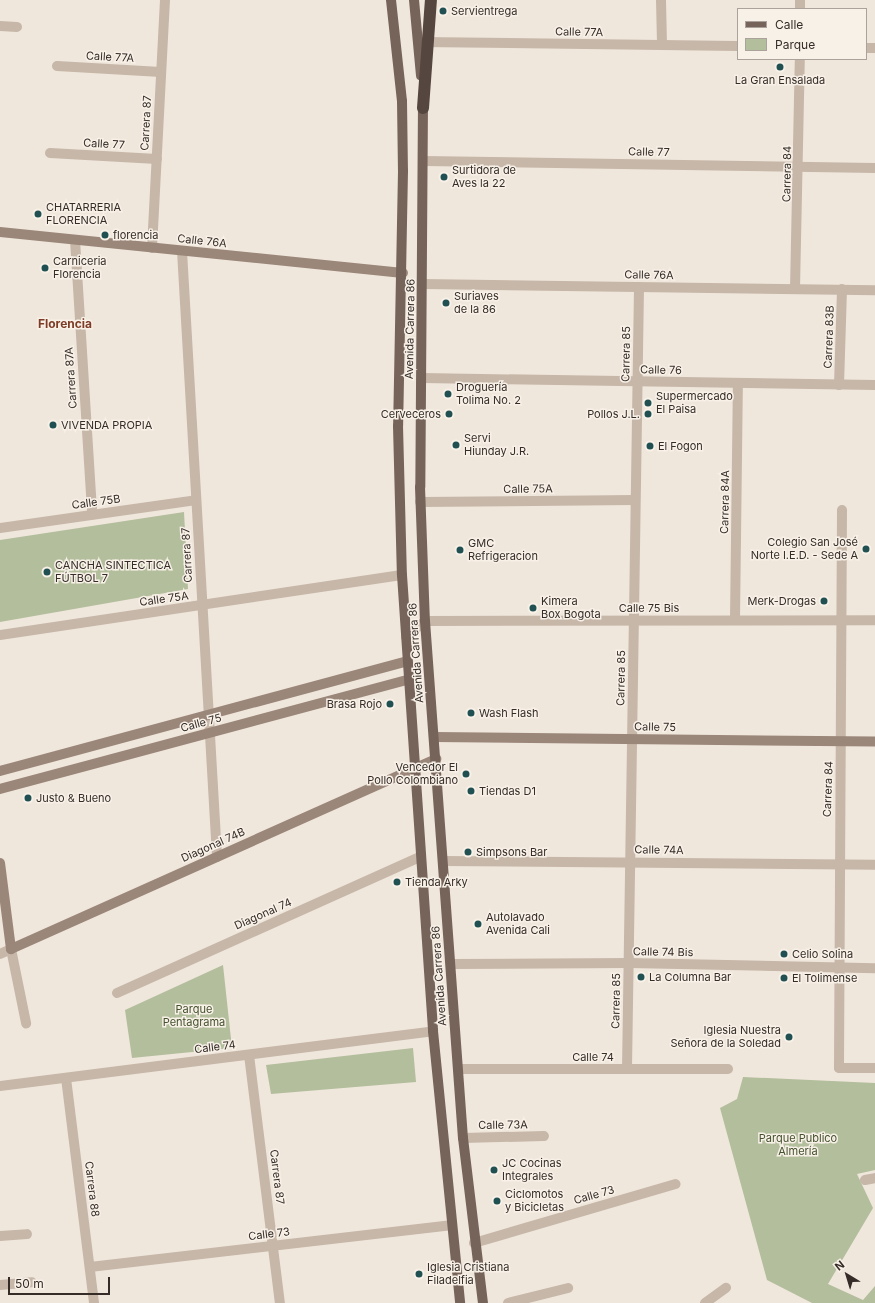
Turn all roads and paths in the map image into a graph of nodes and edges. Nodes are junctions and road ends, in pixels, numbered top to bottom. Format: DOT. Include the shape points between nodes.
graph roads {
  1 [pos="165,0"];
  2 [pos="391,0"];
  3 [pos="414,0"];
  4 [pos="431,0"];
  5 [pos="661,0"];
  6 [pos="0,26"];
  7 [pos="17,27"];
  8 [pos="424,42"];
  9 [pos="662,45"];
  10 [pos="737,46"];
  11 [pos="800,60"];
  12 [pos="57,66"];
  13 [pos="161,72"];
  14 [pos="423,108"];
  15 [pos="50,154"];
  16 [pos="157,159"];
  17 [pos="423,161"];
  18 [pos="800,167"];
  19 [pos="875,168"];
  20 [pos="0,232"];
  21 [pos="74,240"];
  22 [pos="152,248"];
  23 [pos="182,251"];
  24 [pos="403,272"];
  25 [pos="423,284"];
  26 [pos="638,287"];
  27 [pos="796,289"];
  28 [pos="842,290"];
  29 [pos="875,290"];
  30 [pos="422,378"];
  31 [pos="637,382"];
  32 [pos="738,384"];
  33 [pos="839,385"];
  34 [pos="875,385"];
  35 [pos="196,500"];
  36 [pos="635,500"];
  37 [pos="420,502"];
  38 [pos="842,510"];
  39 [pos="92,514"];
  40 [pos="0,528"];
  41 [pos="402,575"];
  42 [pos="202,605"];
  43 [pos="634,620"];
  44 [pos="735,620"];
  45 [pos="841,620"];
  46 [pos="875,620"];
  47 [pos="426,621"];
  48 [pos="0,635"];
  49 [pos="406,637"];
  50 [pos="407,661"];
  51 [pos="408,680"];
  52 [pos="208,715"];
  53 [pos="210,733"];
  54 [pos="434,737"];
  55 [pos="632,739"];
  56 [pos="841,741"];
  57 [pos="875,742"];
  58 [pos="436,759"];
  59 [pos="414,768"];
  60 [pos="0,771"];
  61 [pos="0,789"];
  62 [pos="217,857"];
  63 [pos="420,857"];
  64 [pos="443,861"];
  65 [pos="630,861"];
  66 [pos="0,863"];
  67 [pos="838,865"];
  68 [pos="875,865"];
  69 [pos="11,949"];
  70 [pos="0,954"];
  71 [pos="629,963"];
  72 [pos="450,964"];
  73 [pos="838,968"];
  74 [pos="875,968"];
  75 [pos="117,993"];
  76 [pos="26,1023"];
  77 [pos="433,1031"];
  78 [pos="249,1055"];
  79 [pos="875,1068"];
  80 [pos="458,1069"];
  81 [pos="627,1069"];
  82 [pos="728,1069"];
  83 [pos="66,1078"];
  84 [pos="0,1086"];
  85 [pos="544,1136"];
  86 [pos="463,1138"];
  87 [pos="875,1178"];
  88 [pos="865,1180"];
  89 [pos="676,1184"];
  90 [pos="451,1225"];
  91 [pos="27,1234"];
  92 [pos="0,1236"];
  93 [pos="474,1242"];
  94 [pos="273,1246"];
  95 [pos="90,1267"];
  96 [pos="32,1282"];
  97 [pos="0,1285"];
  98 [pos="568,1288"];
  99 [pos="726,1288"];
  100 [pos="94,1303"];
  101 [pos="280,1303"];
  102 [pos="460,1303"];
  103 [pos="483,1303"];
  104 [pos="508,1303"];
  105 [pos="705,1303"];
  1 -- 13 [label="street, Carrera 87"];
  2 -- 24 [label="main road, Avenida Carrera 86" via="402,101"];
  3 -- 8 [label="main road"];
  4 -- 8 [label="highway"];
  5 -- 9 [label="street"];
  6 -- 7 [label="street"];
  8 -- 9 [label="street, Calle 77A"];
  8 -- 14 [label="highway"];
  9 -- 10 [label="street, Calle 77A"];
  11 -- 18 [label="street, Carrera 84"];
  12 -- 13 [label="street, Calle 77A"];
  13 -- 16 [label="street, Carrera 87"];
  14 -- 17 [label="main road, Avenida Carrera 86"];
  15 -- 16 [label="street, Calle 77"];
  16 -- 22 [label="street, Carrera 87"];
  17 -- 18 [label="street, Calle 77"];
  17 -- 25 [label="main road, Avenida Carrera 86"];
  18 -- 19 [label="street, Calle 77"];
  18 -- 27 [label="street, Carrera 84"];
  20 -- 21 [label="street, Calle 76A"];
  21 -- 22 [label="street, Calle 76A"];
  21 -- 39 [label="street, Carrera 87A"];
  22 -- 23 [label="street, Calle 76A"];
  23 -- 24 [label="street, Calle 76A"];
  23 -- 35 [label="street, Carrera 87"];
  24 -- 41 [label="main road, Avenida Carrera 86" via="398,426"];
  25 -- 26 [label="street, Calle 76A"];
  25 -- 30 [label="main road, Avenida Carrera 86"];
  26 -- 27 [label="street, Calle 76A"];
  26 -- 31 [label="street, Carrera 85"];
  27 -- 28 [label="street, Calle 76A"];
  28 -- 29 [label="street, Calle 76A"];
  28 -- 33 [label="street, Carrera 83B"];
  30 -- 31 [label="street, Calle 76"];
  30 -- 37 [label="main road, Avenida Carrera 86"];
  31 -- 32 [label="street, Calle 76"];
  31 -- 36 [label="street, Carrera 85"];
  32 -- 33 [label="street, Calle 76"];
  32 -- 44 [label="street, Carrera 84A"];
  33 -- 34 [label="street, Calle 76"];
  35 -- 39 [label="street, Calle 75B"];
  35 -- 42 [label="street, Carrera 87"];
  36 -- 37 [label="street, Calle 75A"];
  36 -- 43 [label="street, Carrera 85"];
  37 -- 47 [label="main road, Avenida Carrera 86"];
  38 -- 45 [label="street, Carrera 84"];
  39 -- 40 [label="street, Calle 75B"];
  41 -- 42 [label="street, Calle 75A"];
  41 -- 49 [label="main road, Avenida Carrera 86"];
  42 -- 48 [label="street, Calle 75A"];
  42 -- 52 [label="street, Carrera 87"];
  43 -- 44 [label="street, Calle 75 Bis"];
  43 -- 47 [label="street, Calle 75 Bis"];
  43 -- 55 [label="street, Carrera 85"];
  44 -- 45 [label="street, Calle 75 Bis"];
  45 -- 46 [label="street, Calle 75 Bis"];
  45 -- 56 [label="street, Carrera 84"];
  47 -- 49 [label="street"];
  47 -- 54 [label="main road, Avenida Carrera 86"];
  49 -- 50 [label="main road, Avenida Carrera 86"];
  50 -- 51 [label="main road, Avenida Carrera 86"];
  50 -- 52 [label="street, Calle 75"];
  51 -- 53 [label="street, Calle 75"];
  51 -- 59 [label="main road, Avenida Carrera 86"];
  52 -- 53 [label="street, Carrera 87"];
  52 -- 60 [label="street, Calle 75"];
  53 -- 61 [label="street, Calle 75"];
  53 -- 62 [label="street, Carrera 87"];
  54 -- 55 [label="street, Calle 75"];
  54 -- 58 [label="main road, Avenida Carrera 86"];
  55 -- 56 [label="street, Calle 75"];
  55 -- 65 [label="street, Carrera 85"];
  56 -- 57 [label="street, Calle 75"];
  56 -- 67 [label="street, Carrera 84"];
  58 -- 59 [label="street, Diagonal 74B"];
  58 -- 64 [label="main road, Avenida Carrera 86"];
  59 -- 62 [label="street, Diagonal 74B"];
  59 -- 63 [label="main road, Avenida Carrera 86"];
  62 -- 69 [label="street, Diagonal 74B"];
  63 -- 75 [label="street, Diagonal 74"];
  63 -- 77 [label="main road, Avenida Carrera 86"];
  64 -- 65 [label="street, Calle 74A"];
  64 -- 72 [label="main road, Avenida Carrera 86"];
  65 -- 67 [label="street, Calle 74A"];
  65 -- 71 [label="street, Carrera 85"];
  66 -- 69 [label="street"];
  67 -- 68 [label="street, Calle 74A"];
  67 -- 73 [label="street, Carrera 84"];
  69 -- 70 [label="street, Diagonal 74B"];
  69 -- 76 [label="street"];
  71 -- 72 [label="street, Calle 74 Bis"];
  71 -- 73 [label="street, Calle 74 Bis"];
  71 -- 81 [label="street, Carrera 85"];
  72 -- 80 [label="main road, Avenida Carrera 86"];
  73 -- 74 [label="street, Calle 74 Bis"];
  73 -- 79 [label="street, Carrera 84" via="838,1068"];
  77 -- 78 [label="street, Calle 74"];
  77 -- 90 [label="main road, Avenida Carrera 86"];
  78 -- 83 [label="street, Calle 74"];
  78 -- 94 [label="street, Carrera 87"];
  80 -- 81 [label="street, Calle 74"];
  80 -- 86 [label="main road, Avenida Carrera 86"];
  81 -- 82 [label="street, Calle 74"];
  83 -- 84 [label="street, Calle 74"];
  83 -- 95 [label="street, Carrera 88"];
  85 -- 86 [label="street, Calle 73A"];
  86 -- 93 [label="main road, Avenida Carrera 86"];
  87 -- 88 [label="street"];
  89 -- 93 [label="street, Calle 73"];
  90 -- 94 [label="street, Calle 73"];
  90 -- 102 [label="main road, Avenida Carrera 86"];
  91 -- 92 [label="street"];
  93 -- 103 [label="main road, Avenida Carrera 86"];
  94 -- 95 [label="street, Calle 73"];
  94 -- 101 [label="street, Carrera 87"];
  95 -- 100 [label="street, Carrera 88"];
  96 -- 97 [label="street"];
  98 -- 104 [label="street"];
  99 -- 105 [label="street"];
}
